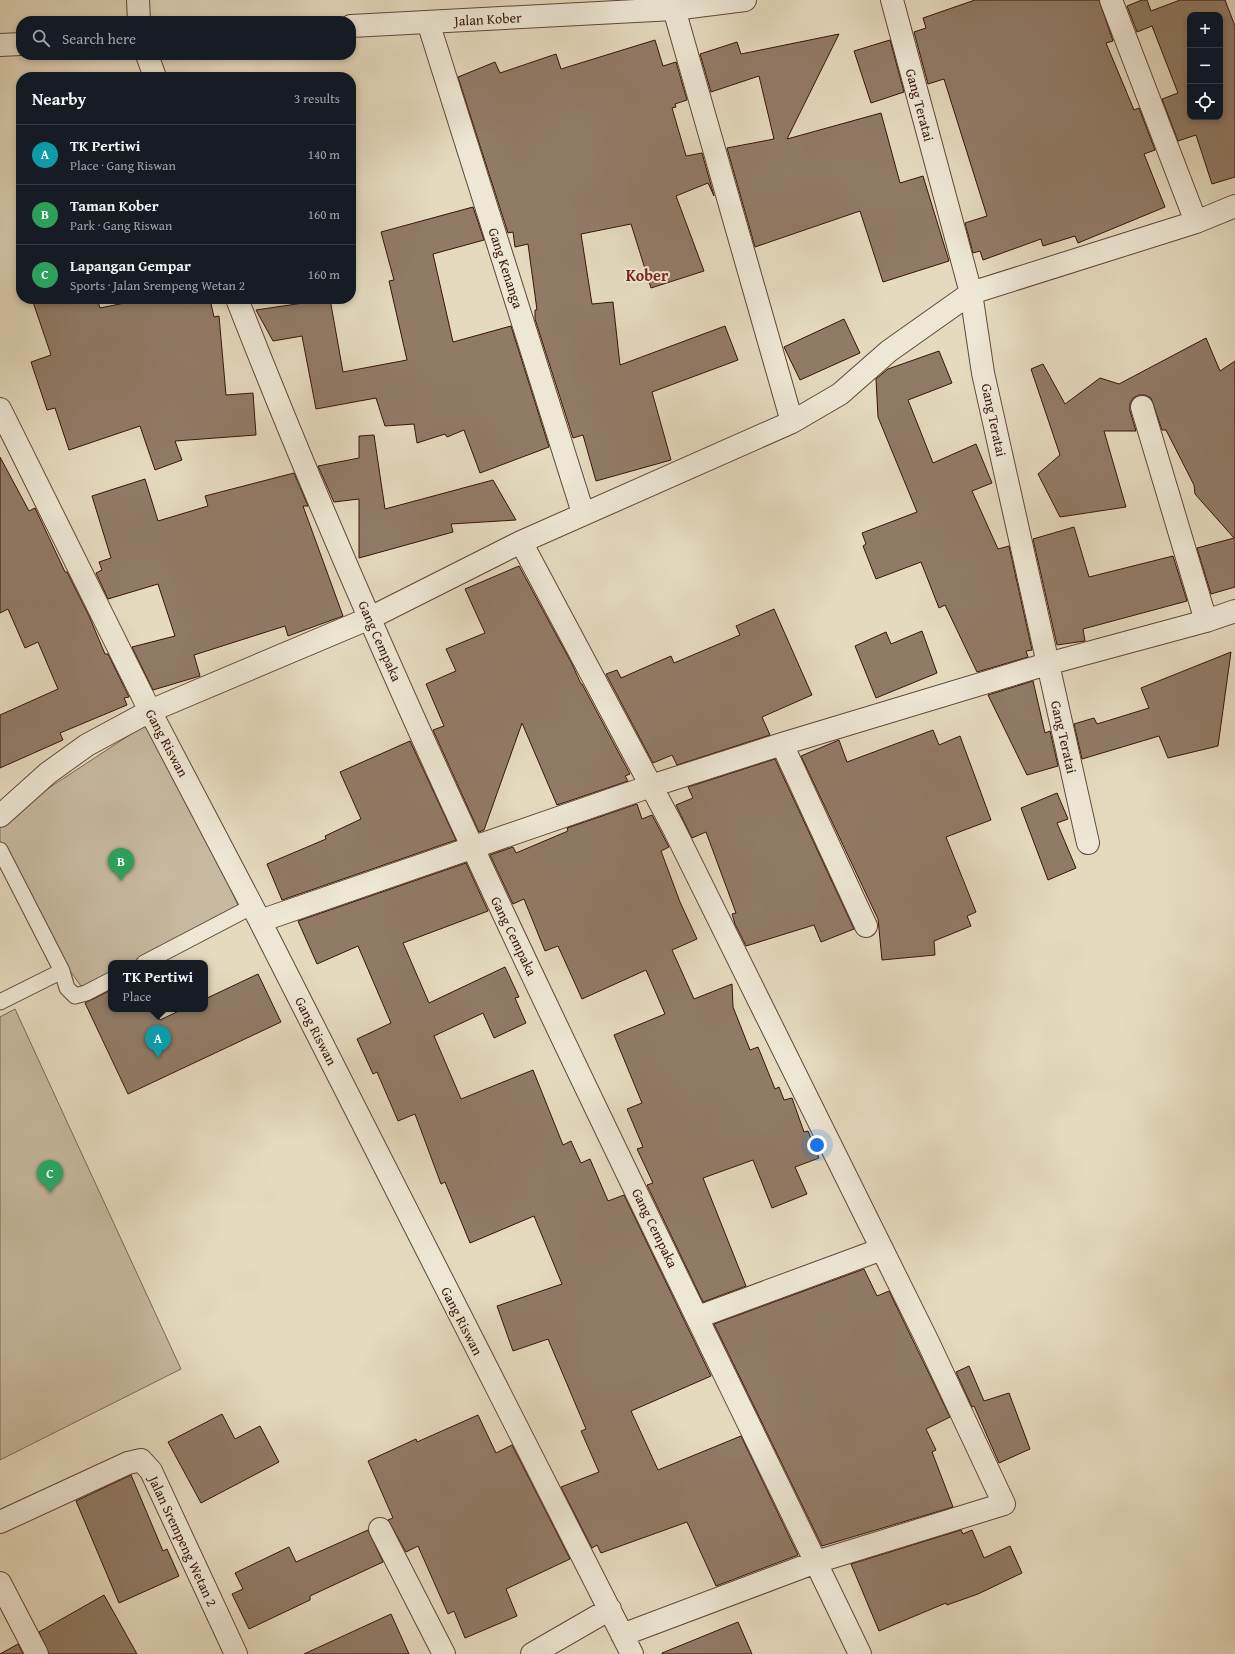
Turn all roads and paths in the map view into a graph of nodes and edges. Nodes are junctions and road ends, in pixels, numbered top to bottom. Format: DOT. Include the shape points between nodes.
graph roads {
  1 [pos="138,0"];
  2 [pos="745,0"];
  3 [pos="892,0"];
  4 [pos="1111,0"];
  5 [pos="674,9"];
  6 [pos="139,16"];
  7 [pos="428,22"];
  8 [pos="356,26"];
  9 [pos="16,44"];
  10 [pos="0,45"];
  11 [pos="149,60"];
  12 [pos="153,72"];
  13 [pos="1235,206"];
  14 [pos="1196,222"];
  15 [pos="972,293"];
  16 [pos="240,304"];
  17 [pos="1142,406"];
  18 [pos="0,408"];
  19 [pos="792,422"];
  20 [pos="583,513"];
  21 [pos="521,542"];
  22 [pos="1235,611"];
  23 [pos="370,618"];
  24 [pos="1206,621"];
  25 [pos="1047,664"];
  26 [pos="150,711"];
  27 [pos="782,744"];
  28 [pos="651,786"];
  29 [pos="0,816"];
  30 [pos="1088,843"];
  31 [pos="472,848"];
  32 [pos="0,850"];
  33 [pos="257,913"];
  34 [pos="866,926"];
  35 [pos="151,960"];
  36 [pos="62,971"];
  37 [pos="108,982"];
  38 [pos="0,1002"];
  39 [pos="882,1249"];
  40 [pos="698,1317"];
  41 [pos="0,1522"];
  42 [pos="380,1529"];
  43 [pos="816,1562"];
  44 [pos="0,1583"];
  45 [pos="610,1610"];
  46 [pos="622,1635"];
  47 [pos="37,1654"];
  48 [pos="236,1654"];
  49 [pos="444,1654"];
  50 [pos="532,1654"];
  51 [pos="632,1654"];
  52 [pos="860,1654"];
  1 -- 6 [label="street"];
  2 -- 5 [label="street, Jalan Kober"];
  3 -- 15 [label="street, Gang Teratai"];
  4 -- 14 [label="street"];
  5 -- 7 [label="street, Jalan Kober"];
  5 -- 19 [label="street"];
  7 -- 8 [label="street, Jalan Kober"];
  7 -- 20 [label="street, Gang Kenanga"];
  9 -- 10 [label="street"];
  11 -- 12 [label="street"];
  13 -- 14 [label="street"];
  14 -- 15 [label="street"];
  15 -- 19 [label="street" via="889,351 840,394"];
  15 -- 25 [label="street, Gang Teratai" via="983,373"];
  16 -- 23 [label="street, Gang Cempaka"];
  17 -- 24 [label="street"];
  18 -- 26 [label="street, Gang Riswan"];
  19 -- 20 [label="street"];
  20 -- 21 [label="street"];
  21 -- 23 [label="street"];
  21 -- 28 [label="street"];
  22 -- 24 [label="street"];
  23 -- 26 [label="street"];
  23 -- 31 [label="street, Gang Cempaka"];
  24 -- 25 [label="street"];
  25 -- 27 [label="street"];
  25 -- 30 [label="street, Gang Teratai"];
  26 -- 29 [label="street" via="87,745 48,773"];
  26 -- 33 [label="street, Gang Riswan"];
  27 -- 28 [label="street"];
  27 -- 34 [label="street"];
  28 -- 31 [label="street"];
  28 -- 39 [label="street"];
  31 -- 33 [label="street"];
  31 -- 40 [label="street, Gang Cempaka"];
  32 -- 36 [label="lane"];
  33 -- 35 [label="lane"];
  33 -- 45 [label="street, Gang Riswan"];
  36 -- 37 [label="lane" via="67,988 75,996"];
  36 -- 38 [label="lane"];
  39 -- 40 [label="street"];
  39 -- 43 [label="street" via="1004,1504"];
  40 -- 43 [label="street, Gang Cempaka"];
  41 -- 48 [label="street, Jalan Srempeng Wetan 2" via="128,1463 141,1460 150,1471"];
  42 -- 49 [label="street"];
  43 -- 46 [label="street"];
  43 -- 52 [label="street, Gang Cempaka"];
  44 -- 47 [label="street"];
  45 -- 46 [label="street, Gang Riswan"];
  45 -- 50 [label="street"];
  46 -- 51 [label="street, Gang Riswan"];
}
